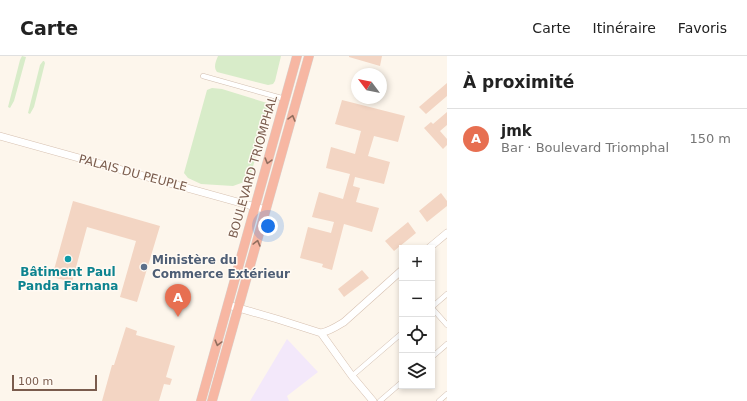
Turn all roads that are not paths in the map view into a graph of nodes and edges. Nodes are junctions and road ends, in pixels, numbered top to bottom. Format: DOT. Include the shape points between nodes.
graph roads {
  1 [pos="297,56"];
  2 [pos="309,56"];
  3 [pos="203,76"];
  4 [pos="285,98"];
  5 [pos="0,136"];
  6 [pos="255,207"];
  7 [pos="266,210"];
  8 [pos="447,233"];
  9 [pos="433,245"];
  10 [pos="399,274"];
  11 [pos="447,294"];
  12 [pos="435,304"];
  13 [pos="228,305"];
  14 [pos="239,308"];
  15 [pos="435,311"];
  16 [pos="447,325"];
  17 [pos="321,333"];
  18 [pos="399,336"];
  19 [pos="447,344"];
  20 [pos="435,354"];
  21 [pos="352,376"];
  22 [pos="399,385"];
  23 [pos="447,394"];
  24 [pos="201,401"];
  25 [pos="212,401"];
  26 [pos="373,401"];
  27 [pos="380,401"];
  28 [pos="439,401"];
  1 -- 4 [label="highway, BOULEVARD TRIOMPHAL"];
  7 -- 2 [label="highway, BOULEVARD TRIOMPHAL, one-way"];
  3 -- 4 [label="street"];
  4 -- 6 [label="highway, BOULEVARD TRIOMPHAL, one-way"];
  5 -- 6 [label="street, PALAIS DU PEUPLE"];
  6 -- 7 [label="street, PALAIS DU PEUPLE"];
  6 -- 13 [label="highway, BOULEVARD TRIOMPHAL"];
  14 -- 7 [label="highway, BOULEVARD TRIOMPHAL, one-way"];
  8 -- 9 [label="street"];
  10 -- 17 [label="street" via="344,322"];
  11 -- 12 [label="street"];
  13 -- 14 [label="street"];
  13 -- 24 [label="highway, BOULEVARD TRIOMPHAL, one-way"];
  14 -- 17 [label="street"];
  14 -- 25 [label="highway, BOULEVARD TRIOMPHAL"];
  15 -- 16 [label="street"];
  17 -- 21 [label="street"];
  18 -- 21 [label="street"];
  19 -- 20 [label="street"];
  21 -- 26 [label="street"];
  22 -- 27 [label="street"];
  23 -- 28 [label="street"];
}
